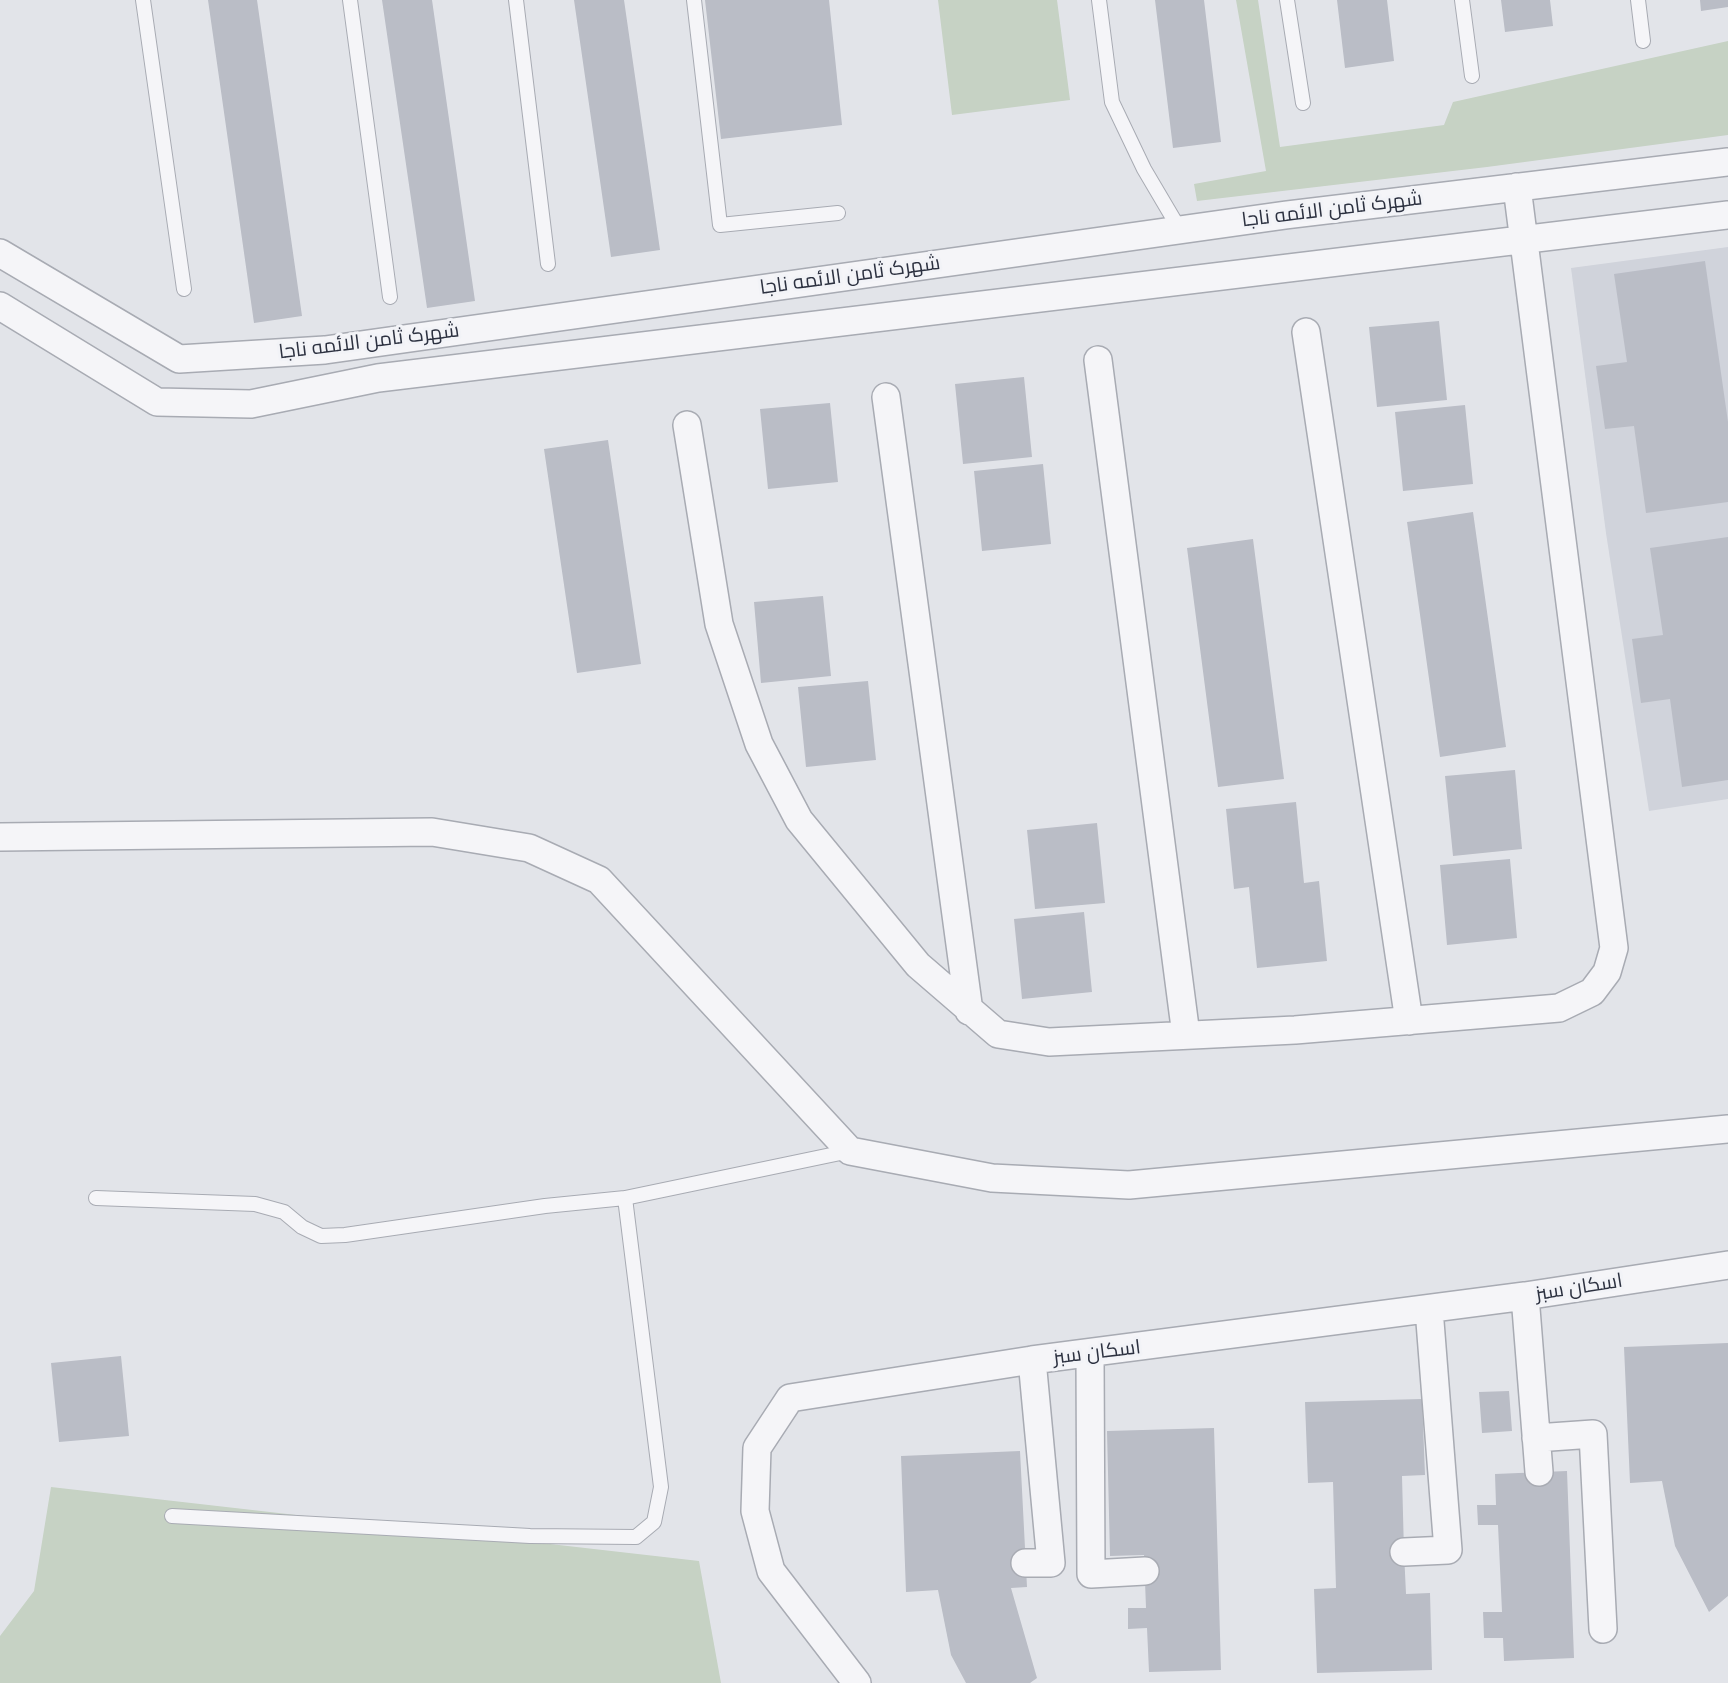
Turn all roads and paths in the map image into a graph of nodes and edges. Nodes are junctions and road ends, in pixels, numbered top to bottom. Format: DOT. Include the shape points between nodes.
graph roads {
  1 [pos="143,0"];
  2 [pos="350,0"];
  3 [pos="516,0"];
  4 [pos="693,0"];
  5 [pos="1099,0"];
  6 [pos="1287,0"];
  7 [pos="1462,0"];
  8 [pos="1638,0"];
  9 [pos="1643,40"];
  10 [pos="1472,76"];
  11 [pos="1303,103"];
  12 [pos="1728,162"];
  13 [pos="1517,187"];
  14 [pos="838,213"];
  15 [pos="1728,216"];
  16 [pos="1180,230"];
  17 [pos="1524,241"];
  18 [pos="4,263"];
  19 [pos="548,264"];
  20 [pos="822,280"];
  21 [pos="184,289"];
  22 [pos="390,297"];
  23 [pos="0,306"];
  24 [pos="825,325"];
  25 [pos="1306,332"];
  26 [pos="351,346"];
  27 [pos="1098,360"];
  28 [pos="358,382"];
  29 [pos="886,397"];
  30 [pos="687,425"];
  31 [pos="0,837"];
  32 [pos="969,1011"];
  33 [pos="1409,1021"];
  34 [pos="1186,1035"];
  35 [pos="1728,1129"];
  36 [pos="850,1151"];
  37 [pos="96,1198"];
  38 [pos="625,1198"];
  39 [pos="1728,1265"];
  40 [pos="1525,1296"];
  41 [pos="1429,1309"];
  42 [pos="1090,1355"];
  43 [pos="1032,1360"];
  44 [pos="1536,1438"];
  45 [pos="1539,1472"];
  46 [pos="172,1516"];
  47 [pos="1404,1552"];
  48 [pos="1025,1563"];
  49 [pos="1144,1571"];
  50 [pos="1603,1629"];
  51 [pos="857,1683"];
  1 -- 21 [label="lane"];
  2 -- 22 [label="lane"];
  3 -- 19 [label="lane"];
  4 -- 14 [label="lane" via="720,225"];
  5 -- 16 [label="lane" via="1112,102 1144,169"];
  6 -- 11 [label="lane"];
  7 -- 10 [label="lane"];
  8 -- 9 [label="lane"];
  12 -- 13 [label="street, شهرک ثامن الائمه ناجا"];
  13 -- 16 [label="street, شهرک ثامن الائمه ناجا"];
  13 -- 17 [label="street"];
  15 -- 17 [label="street, شهرک ثامن الائمه ناجا"];
  16 -- 20 [label="street, شهرک ثامن الائمه ناجا"];
  17 -- 24 [label="street, شهرک ثامن الائمه ناجا"];
  17 -- 33 [label="street" via="1614,948 1607,972 1592,992 1559,1008"];
  18 -- 26 [label="street, شهرک ثامن الائمه ناجا" via="179,359"];
  20 -- 24 [label="street"];
  20 -- 26 [label="street, شهرک ثامن الائمه ناجا"];
  23 -- 28 [label="street, شهرک ثامن الائمه ناجا" via="158,402 251,404"];
  24 -- 28 [label="street, شهرک ثامن الائمه ناجا"];
  25 -- 33 [label="street"];
  26 -- 28 [label="street"];
  27 -- 34 [label="street"];
  29 -- 32 [label="street"];
  30 -- 32 [label="street" via="719,624 759,744 799,820 918,965"];
  31 -- 36 [label="street" via="432,832 530,848 598,880"];
  32 -- 34 [label="street" via="998,1034 1049,1042"];
  33 -- 34 [label="street"];
  35 -- 36 [label="street" via="1129,1185 992,1179"];
  36 -- 38 [label="lane"];
  37 -- 38 [label="lane" via="255,1204 284,1212 321,1236"];
  38 -- 46 [label="lane" via="661,1487 654,1522 636,1537 530,1536"];
  39 -- 40 [label="street, اسکان سبز"];
  40 -- 41 [label="street, اسکان سبز"];
  40 -- 44 [label="street"];
  41 -- 42 [label="street, اسکان سبز"];
  41 -- 47 [label="street" via="1448,1550"];
  42 -- 43 [label="street, اسکان سبز"];
  42 -- 49 [label="street" via="1091,1574"];
  43 -- 48 [label="street" via="1051,1563"];
  43 -- 51 [label="street, اسکان سبز" via="790,1398 757,1448 754,1510 771,1570"];
  44 -- 45 [label="street"];
  44 -- 50 [label="street" via="1593,1434"];
}
